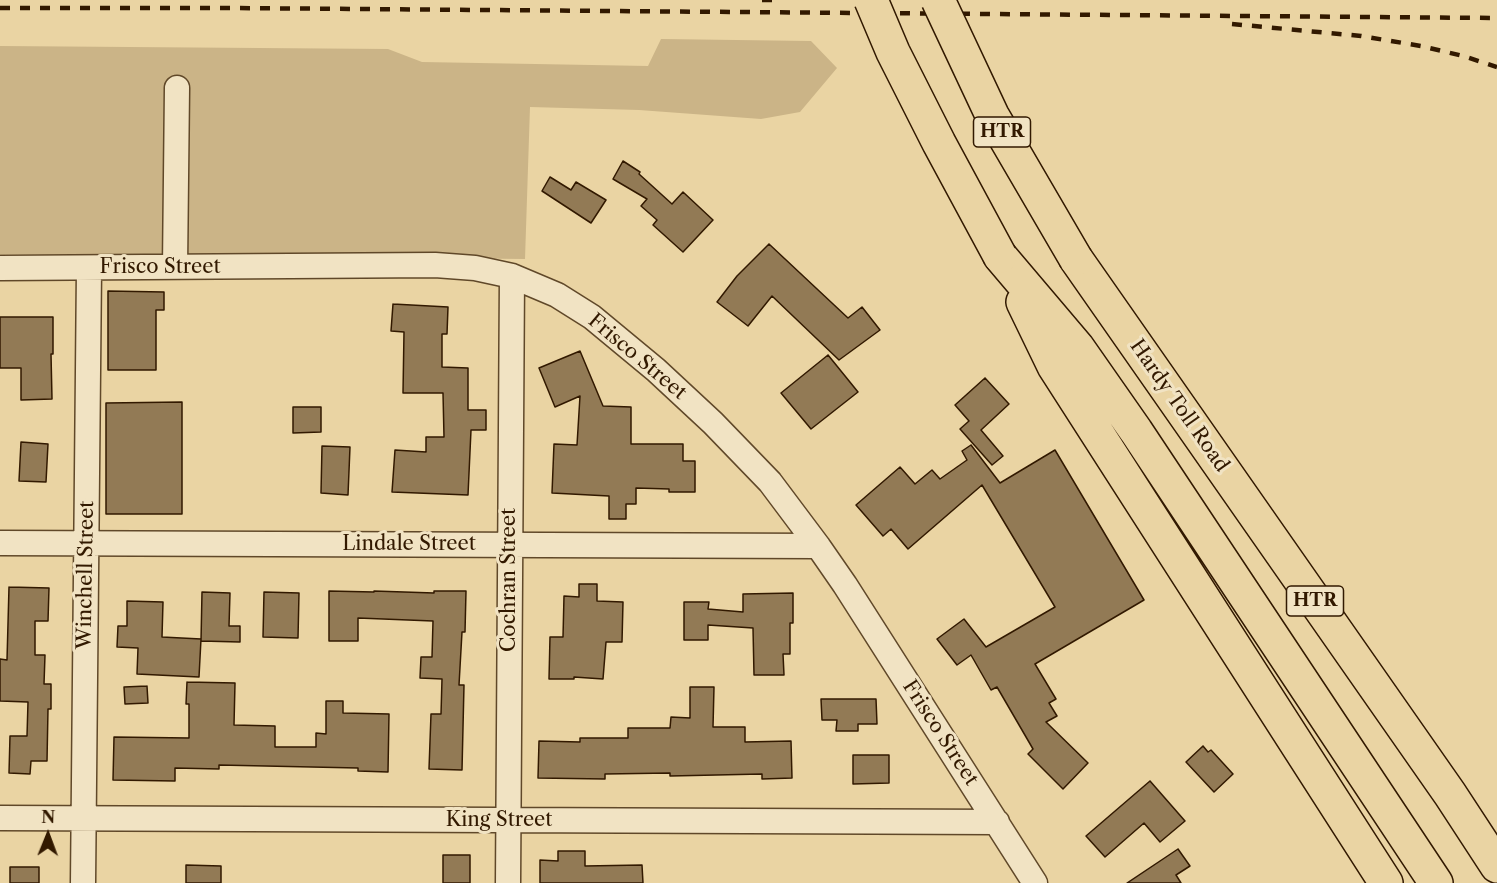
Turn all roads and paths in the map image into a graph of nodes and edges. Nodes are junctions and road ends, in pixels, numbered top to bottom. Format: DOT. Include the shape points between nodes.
graph roads {
  1 [pos="871,0"];
  2 [pos="938,0"];
  3 [pos="177,88"];
  4 [pos="1000,256"];
  5 [pos="0,267"];
  6 [pos="175,267"];
  7 [pos="89,268"];
  8 [pos="512,276"];
  9 [pos="0,543"];
  10 [pos="86,543"];
  11 [pos="510,545"];
  12 [pos="818,546"];
  13 [pos="1450,794"];
  14 [pos="0,818"];
  15 [pos="83,819"];
  16 [pos="508,820"];
  17 [pos="997,822"];
  18 [pos="1497,833"];
  19 [pos="1497,866"];
  20 [pos="83,883"];
  21 [pos="508,883"];
  22 [pos="1035,883"];
  23 [pos="1386,883"];
  24 [pos="1436,883"];
  1 -- 4 [label="highway, HTR, bridge" via="893,52"];
  2 -- 13 [label="highway, Hardy Toll Road / HTR, bridge" via="992,115 1076,259"];
  3 -- 6 [label="street"];
  4 -- 23 [label="highway" via="1054,366"];
  4 -- 24 [label="highway" via="1078,348 1136,431"];
  5 -- 7 [label="street, Frisco Street"];
  6 -- 7 [label="street, Frisco Street"];
  6 -- 8 [label="street, Frisco Street" via="435,265"];
  7 -- 10 [label="street, Winchell Street"];
  8 -- 11 [label="street, Cochran Street"];
  8 -- 12 [label="street, Frisco Street" via="557,295 592,317 656,370 770,482"];
  9 -- 10 [label="street, Lindale Street"];
  10 -- 11 [label="street, Lindale Street"];
  10 -- 15 [label="street, Winchell Street"];
  11 -- 12 [label="street, Lindale Street"];
  11 -- 16 [label="street, Cochran Street"];
  12 -- 17 [label="street, Frisco Street"];
  13 -- 18 [label="highway"];
  13 -- 19 [label="highway"];
  14 -- 15 [label="street, King Street"];
  15 -- 16 [label="street, King Street"];
  15 -- 20 [label="street, Winchell Street"];
  16 -- 17 [label="street, King Street"];
  16 -- 21 [label="street, Cochran Street"];
  17 -- 22 [label="street, Frisco Street"];
}
